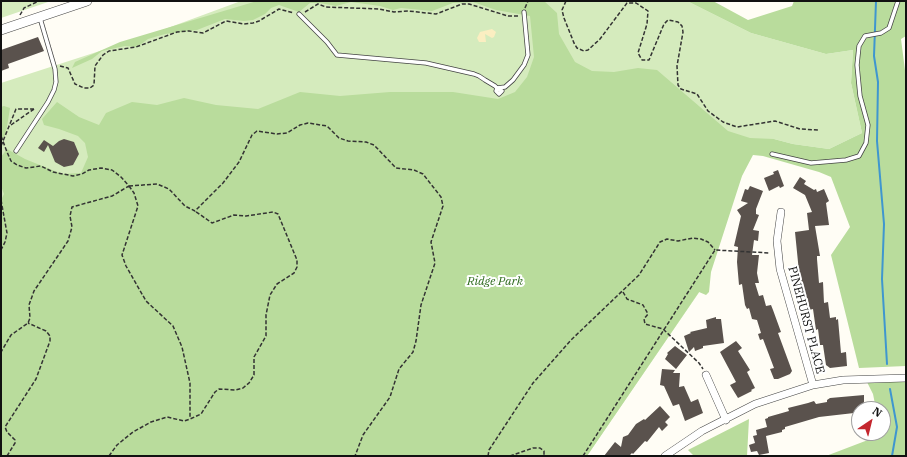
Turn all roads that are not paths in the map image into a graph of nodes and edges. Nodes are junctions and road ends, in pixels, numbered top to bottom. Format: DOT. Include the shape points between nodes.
graph roads {
  1 [pos="87,1"];
  2 [pos="898,1"];
  3 [pos="524,12"];
  4 [pos="299,14"];
  5 [pos="39,17"];
  6 [pos="1,30"];
  7 [pos="505,87"];
  8 [pos="498,88"];
  9 [pos="16,151"];
  10 [pos="772,154"];
  11 [pos="781,212"];
  12 [pos="706,375"];
  13 [pos="906,378"];
  14 [pos="813,385"];
  15 [pos="726,420"];
  16 [pos="665,456"];
  1 -- 5 [label="street"];
  2 -- 10 [label="lane" via="890,28 880,34 865,36 859,46 860,96 868,125 866,143 859,156 846,160 811,163"];
  3 -- 7 [label="lane" via="528,55 524,65"];
  4 -- 8 [label="lane" via="337,55 426,63 474,74"];
  5 -- 6 [label="street"];
  5 -- 9 [label="lane" via="55,68 54,90"];
  7 -- 8 [label="lane"];
  7 -- 8 [label="lane" via="502,91"];
  11 -- 14 [label="street, PINEHURST PLACE" via="777,241 780,269"];
  12 -- 15 [label="street"];
  13 -- 14 [label="street" via="855,379"];
  14 -- 15 [label="street" via="755,404"];
  15 -- 16 [label="street" via="702,431"];
}
